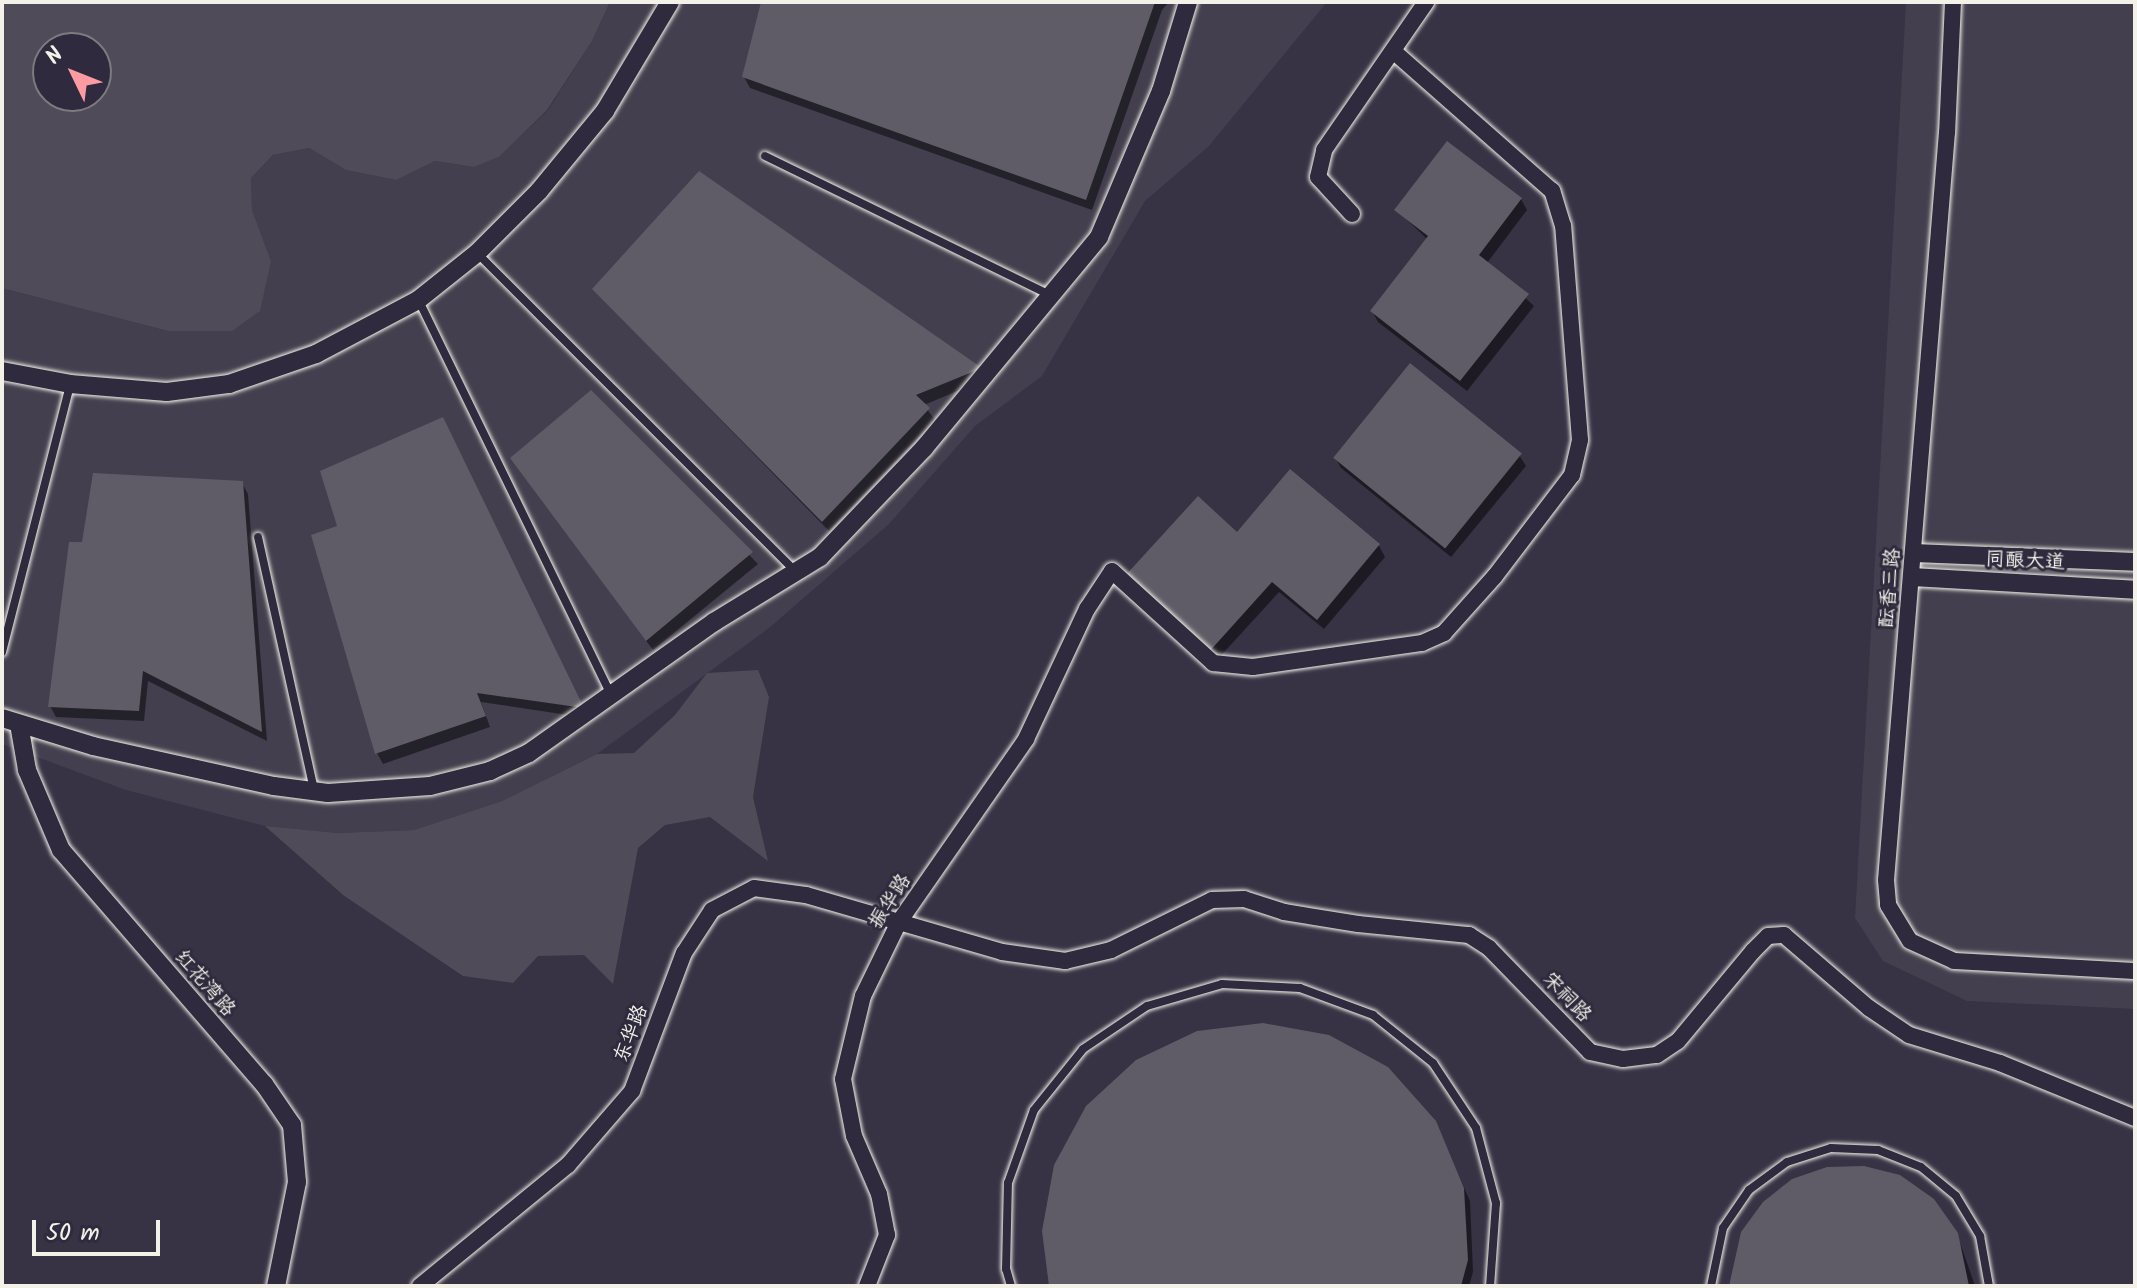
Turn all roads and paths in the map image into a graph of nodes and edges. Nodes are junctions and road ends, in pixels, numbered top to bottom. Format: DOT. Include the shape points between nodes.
graph roads {
  1 [pos="670,2"];
  2 [pos="1188,2"];
  3 [pos="1426,2"];
  4 [pos="1953,2"];
  5 [pos="1393,51"];
  6 [pos="765,156"];
  7 [pos="1352,214"];
  8 [pos="477,253"];
  9 [pos="1053,297"];
  10 [pos="418,300"];
  11 [pos="2,371"];
  12 [pos="70,384"];
  13 [pos="258,537"];
  14 [pos="1914,553"];
  15 [pos="2135,562"];
  16 [pos="795,571"];
  17 [pos="1912,577"];
  18 [pos="2135,590"];
  19 [pos="2,652"];
  20 [pos="612,696"];
  21 [pos="11,721"];
  22 [pos="314,791"];
  23 [pos="899,922"];
  24 [pos="2135,971"];
  25 [pos="2135,1118"];
  26 [pos="276,1286"];
  27 [pos="420,1286"];
  28 [pos="867,1286"];
  29 [pos="1011,1286"];
  30 [pos="1490,1286"];
  31 [pos="1711,1286"];
  32 [pos="1989,1286"];
  1 -- 8 [label="street" via="605,111 539,191"];
  2 -- 9 [label="street" via="1161,91 1115,205 1099,237"];
  3 -- 5 [label="street"];
  4 -- 14 [label="street, 酝香三路"];
  5 -- 7 [label="street" via="1324,150 1318,177"];
  5 -- 23 [label="street, 振华路" via="1552,191 1563,226 1580,440 1572,475 1495,576 1444,633 1422,643 1253,667 1213,663 1112,571 1087,609 1026,739"];
  6 -- 9 [label="lane"];
  8 -- 10 [label="street"];
  8 -- 16 [label="lane"];
  9 -- 16 [label="street" via="849,531"];
  10 -- 12 [label="street" via="316,354 229,384 167,392"];
  10 -- 20 [label="lane"];
  11 -- 12 [label="street"];
  12 -- 19 [label="lane"];
  13 -- 22 [label="lane"];
  14 -- 15 [label="street, 同酿大道"];
  14 -- 17 [label="street, 酝香三路"];
  16 -- 20 [label="street"];
  17 -- 18 [label="street, 同酿大道"];
  17 -- 24 [label="street, 酝香三路" via="1886,880 1897,925 1910,941 1954,961"];
  20 -- 22 [label="street" via="575,725 490,771 385,793"];
  21 -- 22 [label="street" via="93,746"];
  21 -- 26 [label="street, 红花湾路" via="61,850 264,1084 292,1125 297,1182"];
  23 -- 25 [label="street, 宋祠路" via="1002,952 1065,961 1111,950 1212,900 1244,899 1329,919 1469,935 1489,948 1590,1052 1623,1059 1657,1055 1678,1041 1768,936 1784,935 1909,1035 2000,1063"];
  23 -- 27 [label="street, 东华路" via="806,895 754,888 712,910 684,953 632,1091 568,1165"];
  23 -- 28 [label="street, 振华路" via="863,996 843,1079 854,1136 879,1194 887,1235"];
  29 -- 30 [label="lane" via="1006,1269 1008,1183 1034,1110 1083,1049 1147,1006 1222,984 1300,988 1373,1015 1433,1063 1476,1128 1496,1203"];
  31 -- 32 [label="lane" via="1723,1228 1749,1190 1787,1162 1831,1148 1878,1150 1921,1167 1956,1196 1980,1236"];
}
